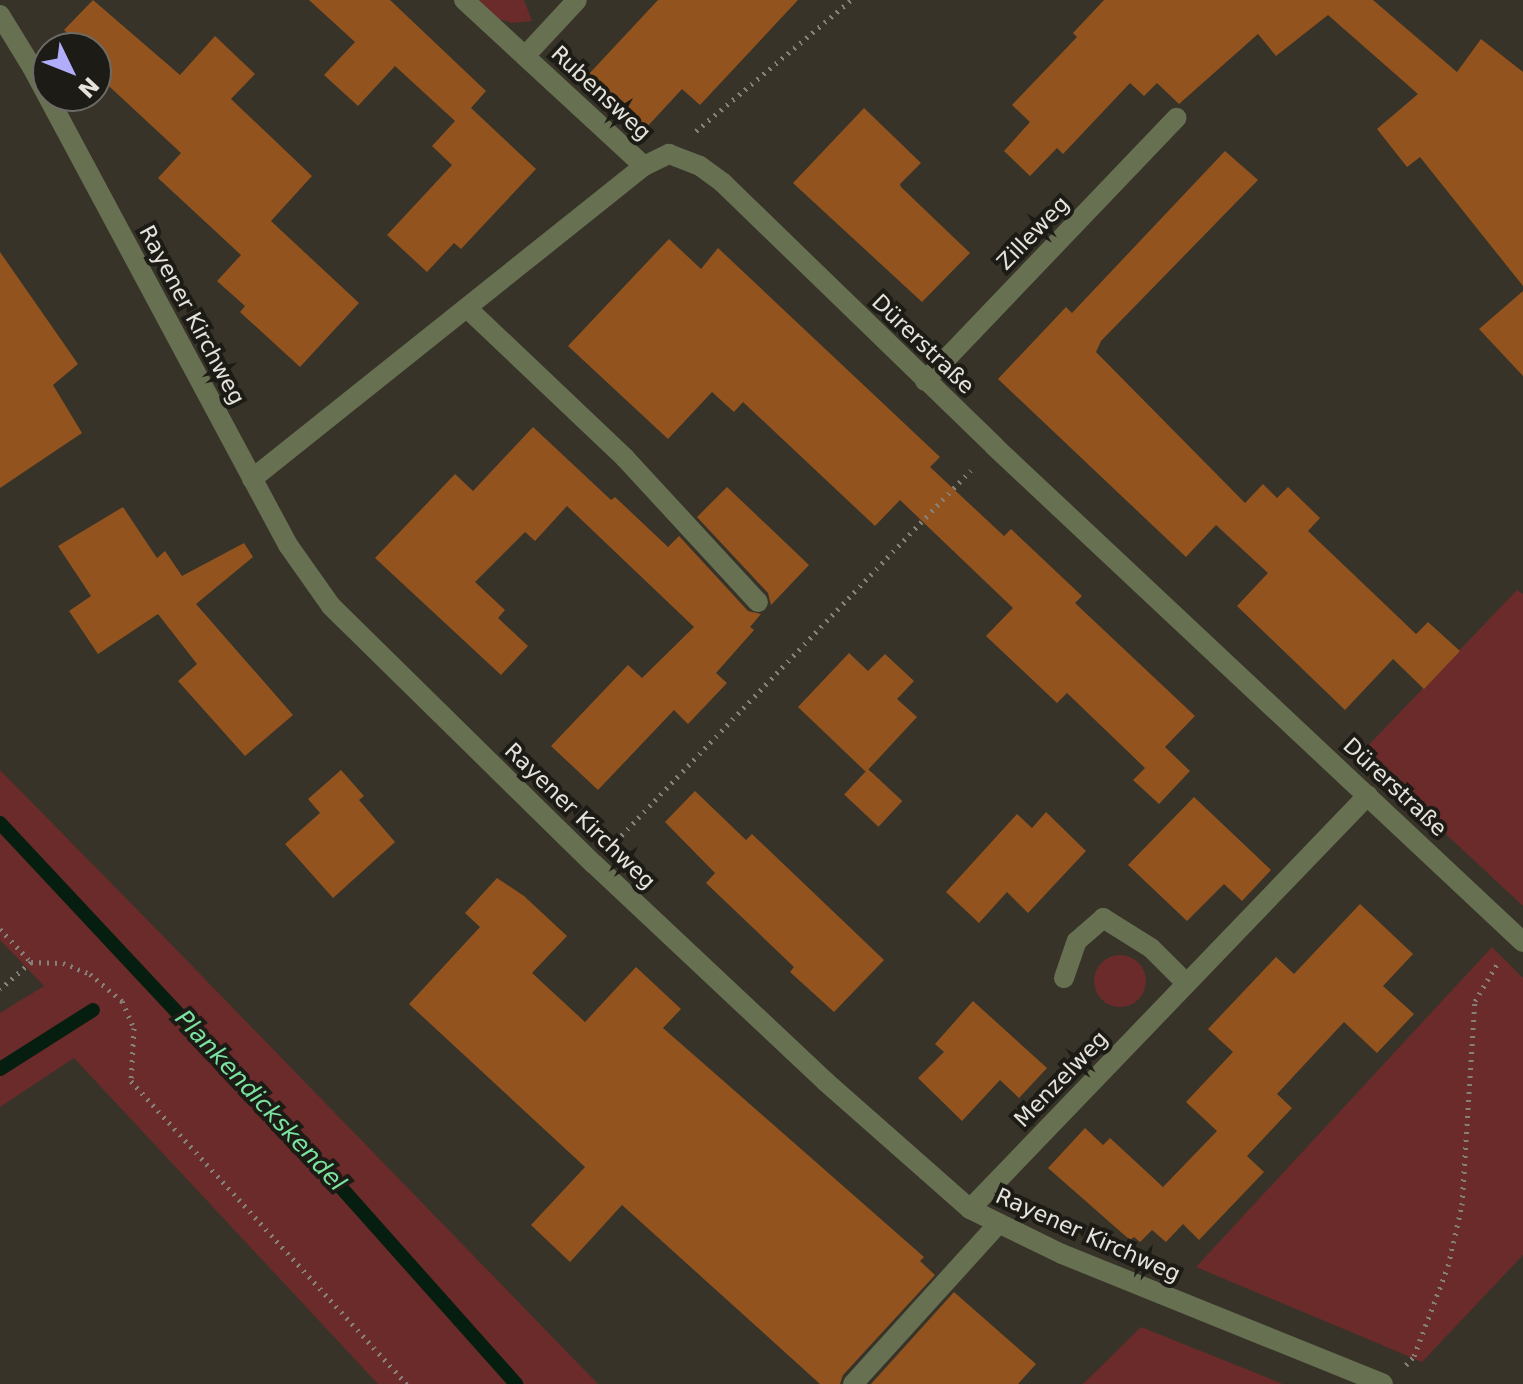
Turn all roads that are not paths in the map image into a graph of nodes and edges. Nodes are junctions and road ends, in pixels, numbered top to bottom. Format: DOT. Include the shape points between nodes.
graph roads {
  1 [pos="464,0"];
  2 [pos="577,0"];
  3 [pos="0,15"];
  4 [pos="525,56"];
  5 [pos="1176,118"];
  6 [pos="644,166"];
  7 [pos="467,308"];
  8 [pos="925,381"];
  9 [pos="252,479"];
  10 [pos="758,602"];
  11 [pos="1368,795"];
  12 [pos="1520,940"];
  13 [pos="1064,978"];
  14 [pos="1186,983"];
  15 [pos="970,1209"];
  16 [pos="999,1223"];
  17 [pos="1390,1379"];
  18 [pos="853,1384"];
  1 -- 4 [label="street, Rubensweg"];
  2 -- 4 [label="street, Rubensweg"];
  3 -- 9 [label="street, Rayener Kirchweg"];
  4 -- 6 [label="street, Rubensweg"];
  5 -- 8 [label="street, Zilleweg"];
  6 -- 7 [label="street"];
  6 -- 8 [label="street, Dürerstraße" via="669,154 700,166 723,183"];
  7 -- 9 [label="street"];
  7 -- 10 [label="street" via="625,458"];
  8 -- 11 [label="street, Dürerstraße"];
  9 -- 15 [label="street, Rayener Kirchweg" via="288,545 331,606 594,864"];
  11 -- 12 [label="street, Dürerstraße"];
  11 -- 14 [label="street, Menzelweg"];
  13 -- 14 [label="street" via="1077,941 1103,918 1151,948"];
  14 -- 15 [label="street, Menzelweg"];
  15 -- 16 [label="street, Rayener Kirchweg"];
  16 -- 17 [label="street, Rayener Kirchweg" via="1062,1254"];
  16 -- 18 [label="street"];
}
